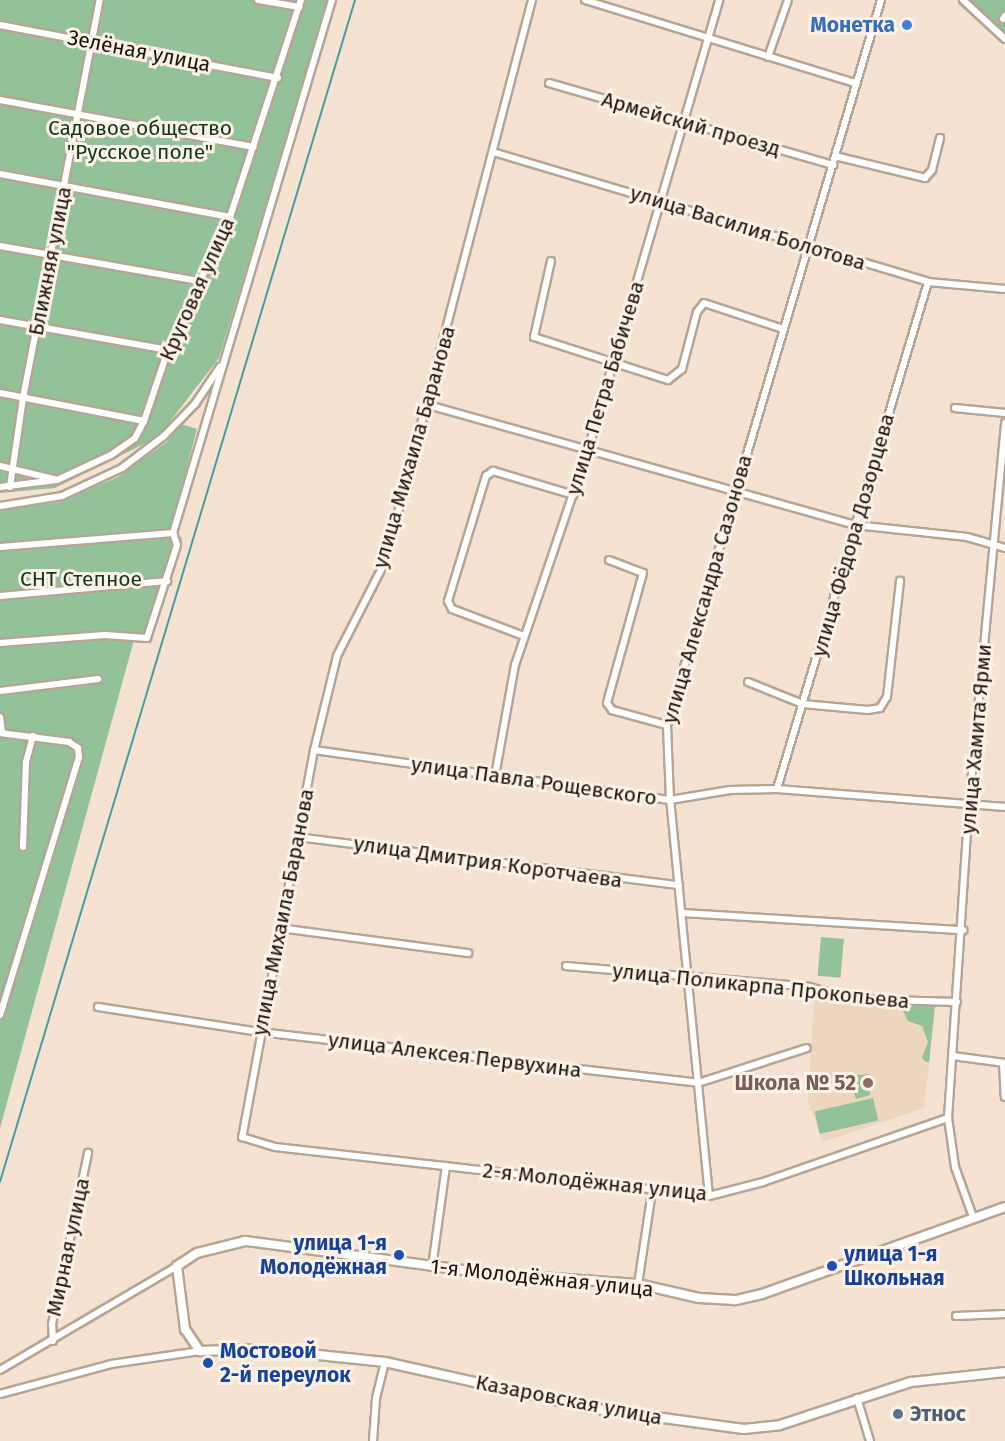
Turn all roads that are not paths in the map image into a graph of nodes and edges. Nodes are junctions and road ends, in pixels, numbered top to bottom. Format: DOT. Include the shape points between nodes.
graph roads {
  1 [pos="100,0"];
  2 [pos="258,0"];
  3 [pos="301,0"];
  4 [pos="332,0"];
  5 [pos="532,0"];
  6 [pos="585,0"];
  7 [pos="719,0"];
  8 [pos="788,0"];
  9 [pos="881,0"];
  10 [pos="963,0"];
  11 [pos="299,8"];
  12 [pos="0,25"];
  13 [pos="708,39"];
  14 [pos="1005,39"];
  15 [pos="91,42"];
  16 [pos="768,57"];
  17 [pos="278,78"];
  18 [pos="549,83"];
  19 [pos="855,83"];
  20 [pos="0,100"];
  21 [pos="78,113"];
  22 [pos="683,122"];
  23 [pos="940,138"];
  24 [pos="254,147"];
  25 [pos="493,152"];
  26 [pos="835,156"];
  27 [pos="833,165"];
  28 [pos="0,174"];
  29 [pos="63,187"];
  30 [pos="660,202"];
  31 [pos="230,217"];
  32 [pos="809,244"];
  33 [pos="0,246"];
  34 [pos="51,255"];
  35 [pos="551,261"];
  36 [pos="199,282"];
  37 [pos="928,282"];
  38 [pos="1005,289"];
  39 [pos="0,320"];
  40 [pos="38,327"];
  41 [pos="783,329"];
  42 [pos="168,350"];
  43 [pos="613,363"];
  44 [pos="222,364"];
  45 [pos="0,393"];
  46 [pos="23,398"];
  47 [pos="428,405"];
  48 [pos="955,408"];
  49 [pos="1005,413"];
  50 [pos="144,421"];
  51 [pos="1005,423"];
  52 [pos="588,449"];
  53 [pos="0,466"];
  54 [pos="11,468"];
  55 [pos="57,480"];
  56 [pos="0,487"];
  57 [pos="10,487"];
  58 [pos="733,490"];
  59 [pos="574,495"];
  60 [pos="0,506"];
  61 [pos="855,525"];
  62 [pos="173,533"];
  63 [pos="0,547"];
  64 [pos="993,547"];
  65 [pos="1005,548"];
  66 [pos="609,560"];
  67 [pos="167,581"];
  68 [pos="900,581"];
  69 [pos="0,596"];
  70 [pos="524,636"];
  71 [pos="0,643"];
  72 [pos="98,679"];
  73 [pos="748,682"];
  74 [pos="0,691"];
  75 [pos="803,704"];
  76 [pos="0,717"];
  77 [pos="667,725"];
  78 [pos="1,733"];
  79 [pos="33,736"];
  80 [pos="314,750"];
  81 [pos="495,776"];
  82 [pos="777,789"];
  83 [pos="670,800"];
  84 [pos="969,805"];
  85 [pos="1005,807"];
  86 [pos="297,837"];
  87 [pos="23,847"];
  88 [pos="679,885"];
  89 [pos="682,913"];
  90 [pos="280,928"];
  91 [pos="963,930"];
  92 [pos="468,953"];
  93 [pos="566,966"];
  94 [pos="688,978"];
  95 [pos="957,1002"];
  96 [pos="98,1007"];
  97 [pos="0,1015"];
  98 [pos="260,1032"];
  99 [pos="807,1048"];
  100 [pos="953,1056"];
  101 [pos="1004,1063"];
  102 [pos="698,1083"];
  103 [pos="1005,1097"];
  104 [pos="948,1118"];
  105 [pos="242,1137"];
  106 [pos="88,1153"];
  107 [pos="446,1166"];
  108 [pos="652,1191"];
  109 [pos="709,1196"];
  110 [pos="1005,1207"];
  111 [pos="973,1217"];
  112 [pos="177,1266"];
  113 [pos="432,1267"];
  114 [pos="638,1284"];
  115 [pos="1005,1314"];
  116 [pos="956,1316"];
  117 [pos="52,1341"];
  118 [pos="200,1351"];
  119 [pos="385,1362"];
  120 [pos="0,1370"];
  121 [pos="1005,1372"];
  122 [pos="0,1394"];
  123 [pos="857,1398"];
  124 [pos="373,1441"];
  125 [pos="870,1441"];
  1 -- 15 [label="street, Ближняя улица"];
  2 -- 11 [label="street"];
  3 -- 11 [label="street, Круговая улица"];
  4 -- 44 [label="street"];
  5 -- 25 [label="street, улица Михаила Баранова"];
  6 -- 13 [label="street"];
  7 -- 13 [label="street, улица Петра Бабичева"];
  8 -- 16 [label="street"];
  9 -- 19 [label="street, улица Александра Сазонова"];
  10 -- 14 [label="street"];
  11 -- 17 [label="street, Круговая улица"];
  12 -- 15 [label="street, Зелёная улица"];
  13 -- 16 [label="street"];
  13 -- 22 [label="street, улица Петра Бабичева"];
  15 -- 17 [label="street, Зелёная улица"];
  15 -- 21 [label="street, Ближняя улица"];
  16 -- 19 [label="street"];
  17 -- 24 [label="street, Круговая улица"];
  18 -- 22 [label="street, Армейский проезд"];
  19 -- 26 [label="street, улица Александра Сазонова"];
  20 -- 21 [label="street"];
  21 -- 24 [label="street"];
  21 -- 29 [label="street, Ближняя улица"];
  22 -- 27 [label="street, Армейский проезд"];
  22 -- 30 [label="street, улица Петра Бабичева"];
  23 -- 26 [label="street" via="932,170 925,178"];
  24 -- 31 [label="street, Круговая улица"];
  25 -- 30 [label="street, улица Василия Болотова"];
  25 -- 47 [label="street, улица Михаила Баранова"];
  26 -- 27 [label="street, улица Александра Сазонова"];
  27 -- 32 [label="street, улица Александра Сазонова"];
  28 -- 29 [label="street"];
  29 -- 31 [label="street"];
  29 -- 34 [label="street, Ближняя улица"];
  30 -- 32 [label="street, улица Василия Болотова"];
  30 -- 43 [label="street, улица Петра Бабичева"];
  31 -- 36 [label="street, Круговая улица"];
  32 -- 37 [label="street, улица Василия Болотова"];
  32 -- 41 [label="street, улица Александра Сазонова"];
  33 -- 34 [label="street"];
  34 -- 36 [label="street"];
  34 -- 40 [label="street, Ближняя улица"];
  35 -- 43 [label="street" via="534,337"];
  36 -- 42 [label="street, Круговая улица"];
  37 -- 38 [label="street, улица Василия Болотова"];
  37 -- 61 [label="street, улица Фёдора Дозорцева"];
  39 -- 40 [label="street"];
  40 -- 42 [label="street"];
  40 -- 46 [label="street, Ближняя улица"];
  41 -- 43 [label="street" via="707,302 697,312 682,369 676,377 668,380"];
  41 -- 58 [label="street, улица Александра Сазонова"];
  42 -- 50 [label="street, Круговая улица"];
  43 -- 52 [label="street, улица Петра Бабичева"];
  44 -- 60 [label="street" via="195,404 164,436 122,468 62,496"];
  44 -- 62 [label="street"];
  45 -- 46 [label="street"];
  46 -- 50 [label="street"];
  46 -- 54 [label="street, Ближняя улица"];
  47 -- 52 [label="street"];
  47 -- 80 [label="street, улица Михаила Баранова" via="385,562 337,656"];
  48 -- 49 [label="street"];
  50 -- 55 [label="street, Круговая улица" via="135,438 111,455"];
  51 -- 64 [label="street, улица Хамита Ярми"];
  52 -- 58 [label="street"];
  52 -- 59 [label="street, улица Петра Бабичева"];
  53 -- 54 [label="street"];
  54 -- 55 [label="street"];
  54 -- 57 [label="street, Ближняя улица"];
  55 -- 57 [label="street, Круговая улица"];
  56 -- 57 [label="street, Круговая улица"];
  58 -- 61 [label="street"];
  58 -- 77 [label="street, улица Александра Сазонова"];
  59 -- 70 [label="street, улица Петра Бабичева"];
  59 -- 70 [label="street" via="493,471 486,476 448,601 452,609"];
  61 -- 64 [label="street" via="967,537"];
  61 -- 75 [label="street, улица Фёдора Дозорцева"];
  62 -- 63 [label="street"];
  62 -- 67 [label="street" via="177,545"];
  64 -- 65 [label="street"];
  64 -- 84 [label="street, улица Хамита Ярми"];
  66 -- 77 [label="street" via="643,573 607,704 612,710"];
  67 -- 69 [label="street"];
  67 -- 71 [label="street" via="147,638 105,635"];
  68 -- 75 [label="street" via="887,697 880,708"];
  70 -- 81 [label="street, улица Петра Бабичева"];
  72 -- 74 [label="street"];
  73 -- 75 [label="street"];
  75 -- 82 [label="street, улица Фёдора Дозорцева"];
  76 -- 78 [label="street"];
  77 -- 83 [label="street, улица Александра Сазонова"];
  78 -- 79 [label="street"];
  79 -- 87 [label="street" via="26,762"];
  79 -- 97 [label="street" via="69,742 78,748 79,757"];
  80 -- 81 [label="street, улица Павла Рощевского"];
  80 -- 86 [label="street, улица Михаила Баранова"];
  81 -- 83 [label="street, улица Павла Рощевского"];
  82 -- 83 [label="street, улица Павла Рощевского" via="730,790"];
  82 -- 84 [label="street, улица Павла Рощевского"];
  83 -- 88 [label="street, улица Александра Сазонова"];
  84 -- 85 [label="street, улица Павла Рощевского"];
  84 -- 91 [label="street, улица Хамита Ярми"];
  86 -- 88 [label="street, улица Дмитрия Коротчаева"];
  86 -- 90 [label="street, улица Михаила Баранова"];
  88 -- 89 [label="street, улица Александра Сазонова"];
  89 -- 91 [label="street"];
  89 -- 94 [label="street, улица Александра Сазонова"];
  90 -- 92 [label="street"];
  90 -- 98 [label="street, улица Михаила Баранова"];
  91 -- 95 [label="street, улица Хамита Ярми"];
  93 -- 94 [label="street, улица Поликарпа Прокопьева"];
  94 -- 95 [label="street, улица Поликарпа Прокопьева" via="809,987 852,999 882,1002"];
  94 -- 102 [label="street, улица Александра Сазонова"];
  95 -- 100 [label="street, улица Хамита Ярми"];
  96 -- 98 [label="street, улица Алексея Первухина"];
  98 -- 102 [label="street, улица Алексея Первухина"];
  98 -- 105 [label="street, улица Михаила Баранова"];
  99 -- 102 [label="street, улица Алексея Первухина"];
  100 -- 101 [label="street"];
  100 -- 104 [label="street"];
  101 -- 103 [label="street"];
  102 -- 109 [label="street, улица Александра Сазонова"];
  104 -- 109 [label="street, 2-я Молодёжная улица" via="755,1185"];
  104 -- 111 [label="street" via="955,1167"];
  105 -- 107 [label="street, 2-я Молодёжная улица" via="276,1147"];
  106 -- 117 [label="street, Мирная улица" via="52,1324"];
  107 -- 108 [label="street, 2-я Молодёжная улица"];
  107 -- 113 [label="street"];
  108 -- 109 [label="street, 2-я Молодёжная улица"];
  108 -- 114 [label="street"];
  110 -- 111 [label="street, 1-я Молодёжная улица"];
  111 -- 114 [label="street, 1-я Молодёжная улица" via="762,1294 735,1300 699,1298"];
  112 -- 113 [label="street, 1-я Молодёжная улица" via="208,1249 245,1241"];
  112 -- 117 [label="street"];
  112 -- 118 [label="street" via="185,1329"];
  113 -- 114 [label="street, 1-я Молодёжная улица"];
  115 -- 116 [label="street"];
  117 -- 120 [label="street"];
  118 -- 119 [label="street, Казаровская улица" via="261,1349"];
  118 -- 122 [label="street" via="111,1364"];
  119 -- 123 [label="street, Казаровская улица" via="590,1408 744,1429 780,1425"];
  119 -- 124 [label="street" via="376,1398"];
  121 -- 123 [label="street, Казаровская улица" via="911,1382"];
  123 -- 125 [label="street"];
}
